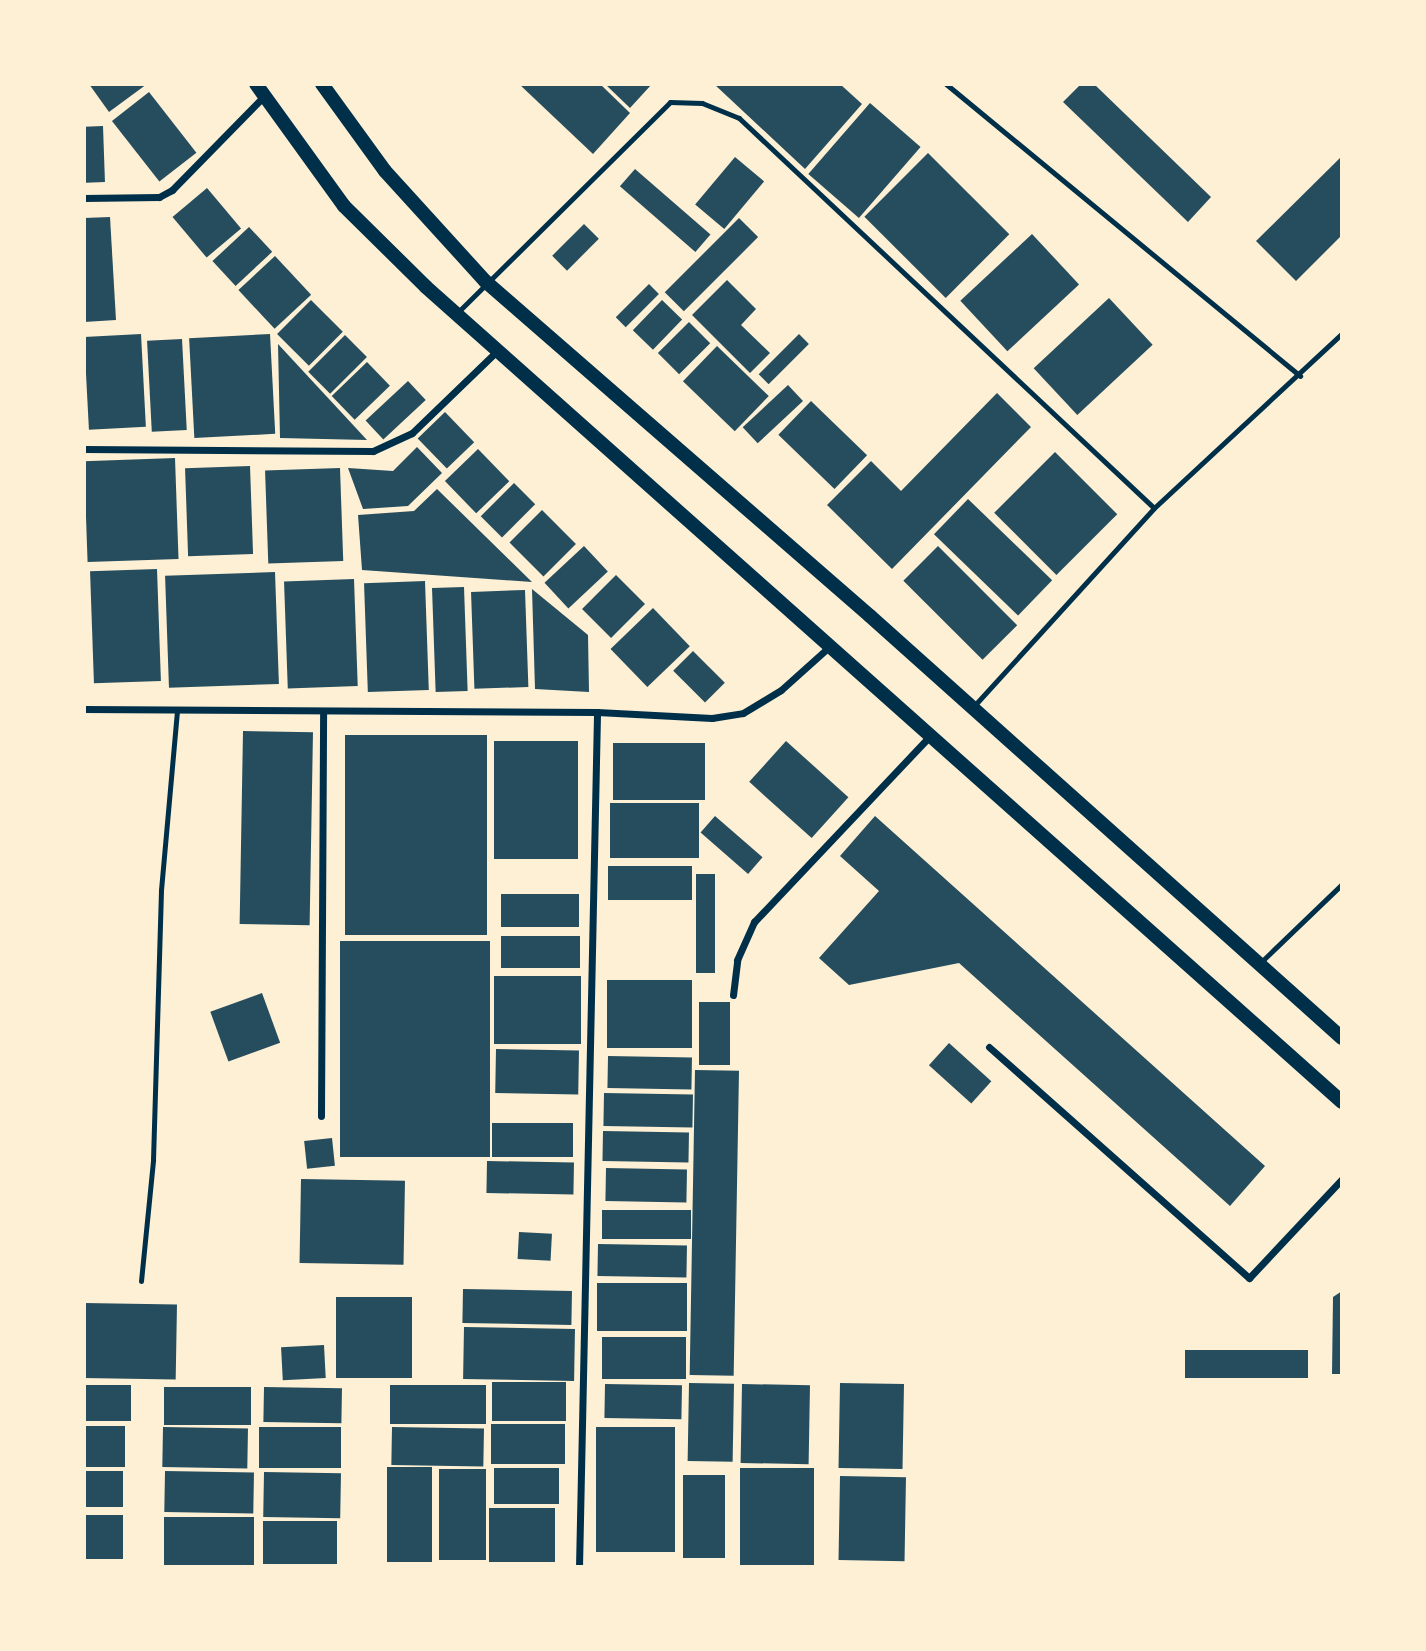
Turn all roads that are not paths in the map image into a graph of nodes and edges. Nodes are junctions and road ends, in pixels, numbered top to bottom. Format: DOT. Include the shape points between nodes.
graph roads {
  1 [pos="322,84"];
  2 [pos="946,84"];
  3 [pos="260,90"];
  4 [pos="84,198"];
  5 [pos="485,281"];
  6 [pos="455,314"];
  7 [pos="1342,333"];
  8 [pos="495,352"];
  9 [pos="1300,376"];
  10 [pos="84,449"];
  11 [pos="1154,508"];
  12 [pos="830,646"];
  13 [pos="84,709"];
  14 [pos="970,709"];
  15 [pos="177,710"];
  16 [pos="597,712"];
  17 [pos="323,713"];
  18 [pos="930,736"];
  19 [pos="1342,884"];
  20 [pos="1259,964"];
  21 [pos="733,995"];
  22 [pos="1342,1038"];
  23 [pos="989,1047"];
  24 [pos="1342,1102"];
  25 [pos="321,1116"];
  26 [pos="1342,1179"];
  27 [pos="141,1281"];
  28 [pos="579,1567"];
  1 -- 5 [label="main road" via="385,171"];
  2 -- 9 [label="lane"];
  3 -- 4 [label="street" via="172,190 159,197"];
  3 -- 6 [label="main road" via="344,206"];
  5 -- 6 [label="lane"];
  5 -- 11 [label="lane" via="670,103 702,103 739,118"];
  5 -- 14 [label="main road"];
  6 -- 8 [label="main road"];
  7 -- 9 [label="lane"];
  8 -- 10 [label="street" via="412,433 373,451"];
  8 -- 12 [label="main road"];
  9 -- 11 [label="lane"];
  11 -- 14 [label="lane"];
  12 -- 16 [label="street" via="781,690 743,713 712,718"];
  12 -- 18 [label="main road"];
  13 -- 15 [label="street"];
  14 -- 20 [label="main road"];
  15 -- 17 [label="street"];
  15 -- 27 [label="lane" via="160,890 153,1160"];
  16 -- 17 [label="street"];
  16 -- 28 [label="street"];
  17 -- 25 [label="street"];
  18 -- 21 [label="street" via="754,922 737,960"];
  18 -- 24 [label="main road"];
  19 -- 20 [label="lane"];
  20 -- 22 [label="main road"];
  23 -- 26 [label="street" via="1249,1278"];
}
